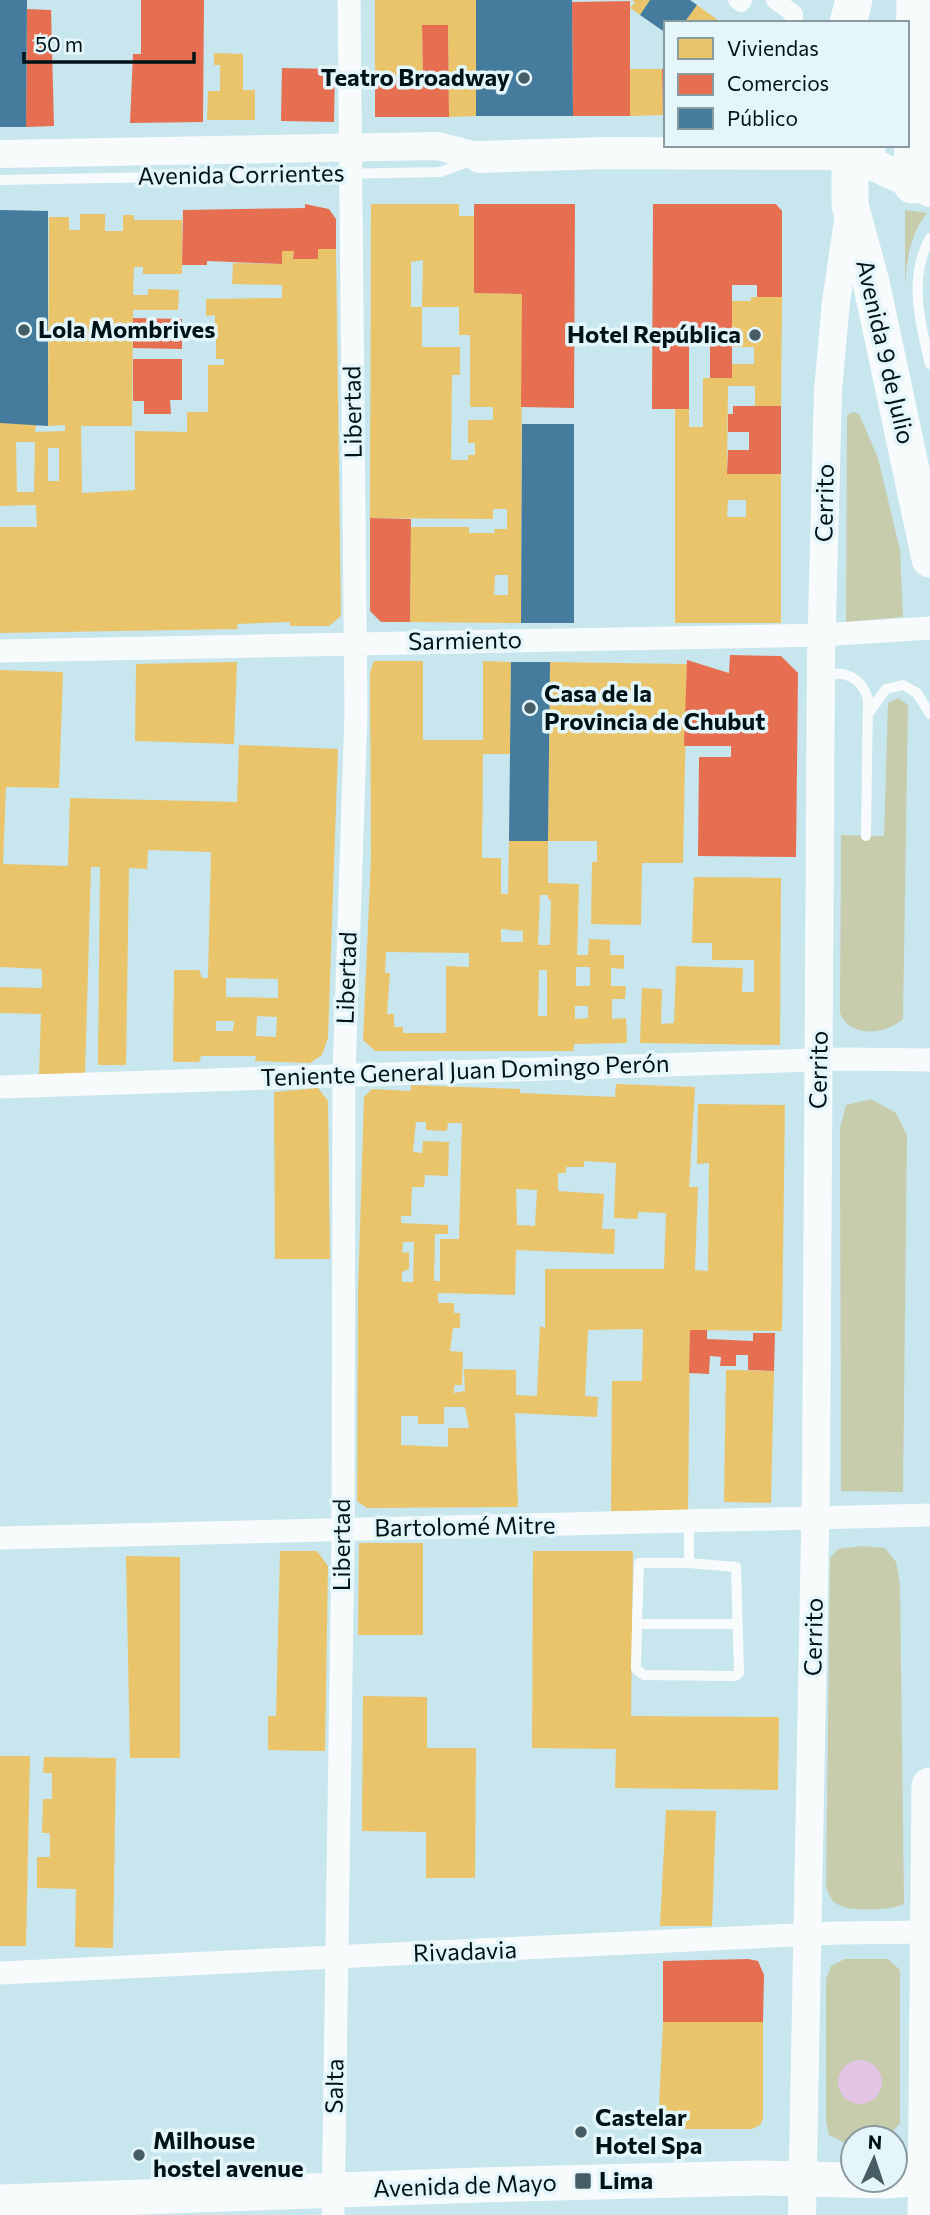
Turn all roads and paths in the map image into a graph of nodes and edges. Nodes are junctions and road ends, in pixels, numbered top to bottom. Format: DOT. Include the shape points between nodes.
graph roads {
  1 [pos="349,0"];
  2 [pos="737,0"];
  3 [pos="743,0"];
  4 [pos="775,0"];
  5 [pos="915,0"];
  6 [pos="794,21"];
  7 [pos="917,127"];
  8 [pos="857,148"];
  9 [pos="0,153"];
  10 [pos="480,157"];
  11 [pos="350,161"];
  12 [pos="0,180"];
  13 [pos="921,188"];
  14 [pos="850,205"];
  15 [pos="930,238"];
  16 [pos="930,364"];
  17 [pos="930,559"];
  18 [pos="930,628"];
  19 [pos="822,635"];
  20 [pos="355,643"];
  21 [pos="0,651"];
  22 [pos="821,678"];
  23 [pos="870,711"];
  24 [pos="930,714"];
  25 [pos="866,836"];
  26 [pos="930,1060"];
  27 [pos="819,1061"];
  28 [pos="344,1074"];
  29 [pos="0,1087"];
  30 [pos="930,1515"];
  31 [pos="815,1519"];
  32 [pos="689,1523"];
  33 [pos="343,1528"];
  34 [pos="0,1538"];
  35 [pos="689,1563"];
  36 [pos="637,1624"];
  37 [pos="737,1624"];
  38 [pos="930,1786"];
  39 [pos="929,1932"];
  40 [pos="809,1935"];
  41 [pos="338,1957"];
  42 [pos="0,1973"];
  43 [pos="928,2178"];
  44 [pos="802,2180"];
  45 [pos="0,2202"];
  46 [pos="333,2202"];
  47 [pos="802,2215"];
  48 [pos="926,2215"];
  1 -- 11 [label="street, Libertad"];
  2 -- 3 [label="street"];
  4 -- 6 [label="street" via="794,14"];
  5 -- 7 [label="highway"];
  7 -- 13 [label="highway"];
  8 -- 10 [label="main road, Avenida Corrientes"];
  8 -- 13 [label="main road, Avenida Corrientes"];
  8 -- 14 [label="highway, Avenida 9 de Julio"];
  9 -- 11 [label="street, Avenida Corrientes"];
  10 -- 11 [label="street, Avenida Corrientes" via="438,146"];
  11 -- 12 [label="lane, Avenida Corrientes"];
  11 -- 20 [label="street, Libertad"];
  14 -- 17 [label="highway, Avenida 9 de Julio" via="871,282"];
  14 -- 19 [label="street, Cerrito" via="828,390"];
  15 -- 16 [label="lane" via="923,250 917,299"];
  18 -- 19 [label="street, Sarmiento"];
  19 -- 20 [label="street, Sarmiento" via="626,630"];
  19 -- 22 [label="street, Cerrito"];
  20 -- 21 [label="street, Sarmiento"];
  20 -- 28 [label="street, Libertad"];
  22 -- 23 [label="lane" via="844,674 858,681"];
  22 -- 27 [label="street, Cerrito"];
  23 -- 24 [label="lane" via="886,689 903,685 917,692"];
  23 -- 25 [label="lane"];
  26 -- 27 [label="street, Teniente General Juan Domingo Perón"];
  27 -- 28 [label="street, Teniente General Juan Domingo Perón"];
  27 -- 31 [label="street, Cerrito"];
  28 -- 29 [label="street, Teniente General Juan Domingo Perón"];
  28 -- 33 [label="street, Libertad"];
  30 -- 31 [label="street, Bartolomé Mitre"];
  31 -- 32 [label="street, Bartolomé Mitre"];
  31 -- 40 [label="street, Cerrito"];
  32 -- 33 [label="street, Bartolomé Mitre"];
  32 -- 35 [label="lane"];
  33 -- 34 [label="street, Bartolomé Mitre"];
  33 -- 41 [label="street, Libertad"];
  35 -- 36 [label="lane" via="639,1563"];
  35 -- 37 [label="lane" via="736,1567"];
  36 -- 37 [label="lane"];
  36 -- 37 [label="lane" via="636,1669 643,1675 735,1676 739,1672"];
  38 -- 39 [label="highway"];
  39 -- 40 [label="street, Rivadavia"];
  39 -- 43 [label="highway"];
  40 -- 41 [label="street, Rivadavia"];
  40 -- 44 [label="street"];
  41 -- 42 [label="street, Rivadavia"];
  41 -- 46 [label="street, Salta"];
  43 -- 44 [label="main road, Avenida de Mayo"];
  43 -- 48 [label="highway"];
  44 -- 46 [label="main road, Avenida de Mayo" via="759,2178"];
  44 -- 47 [label="street"];
  45 -- 46 [label="main road, Avenida de Mayo"];
}
